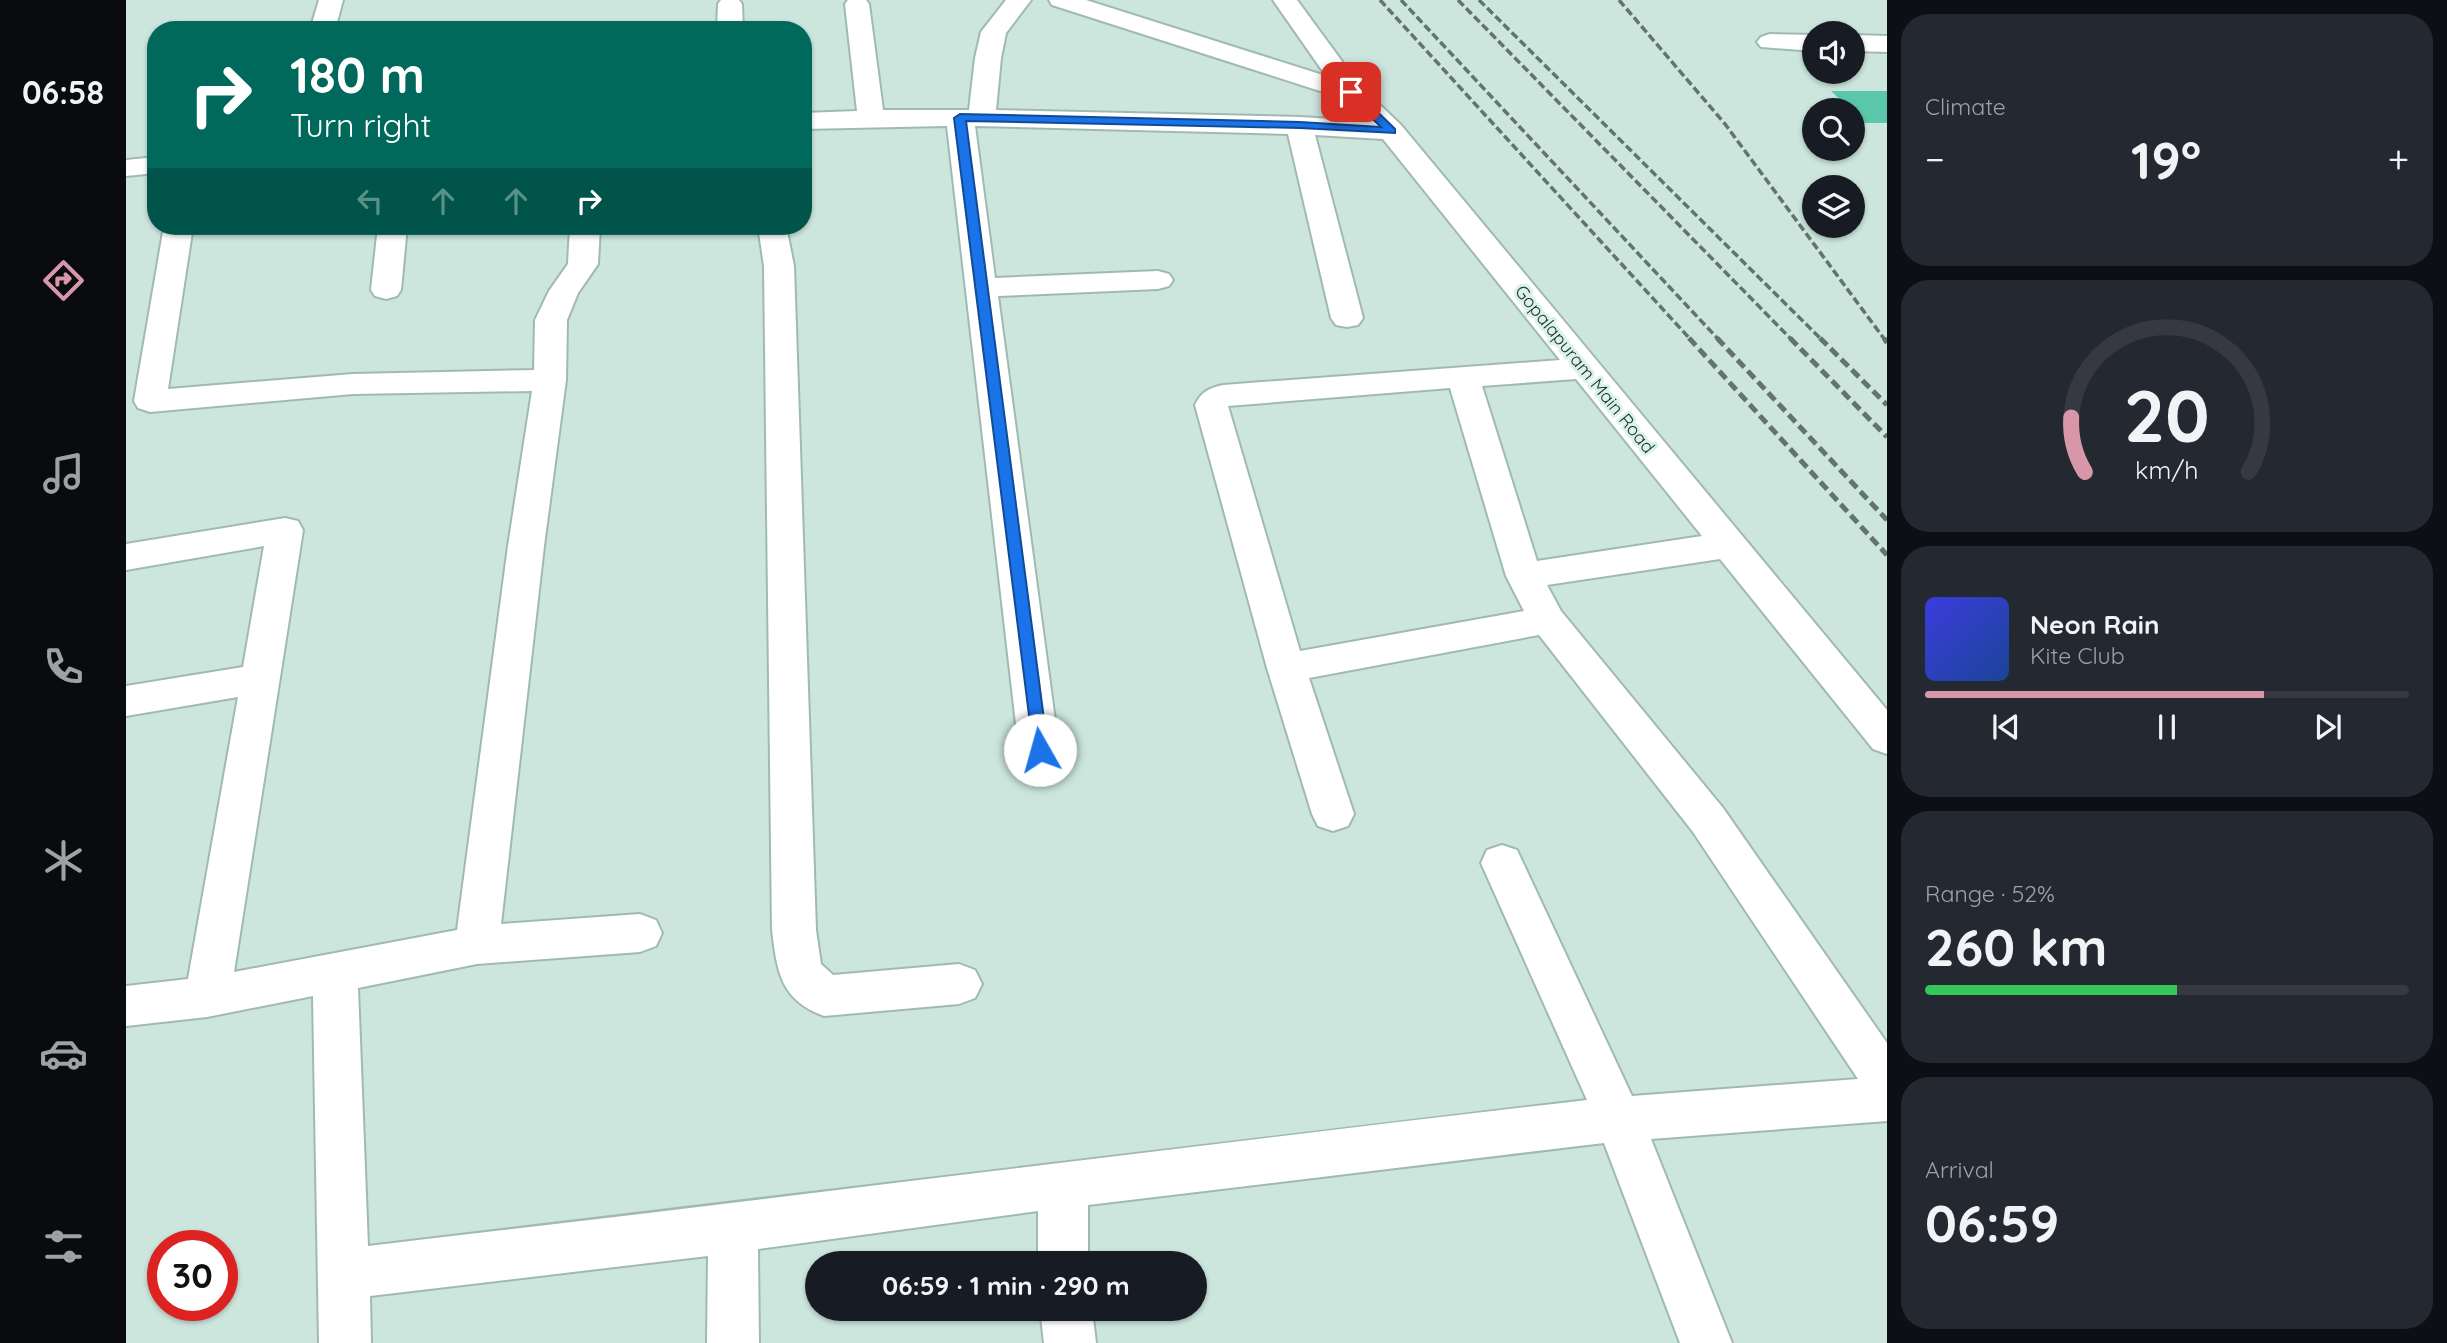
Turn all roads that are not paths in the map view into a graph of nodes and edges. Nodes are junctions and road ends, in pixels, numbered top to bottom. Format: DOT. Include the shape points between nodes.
graph roads {
  1 [pos="331,0"];
  2 [pos="1019,0"];
  3 [pos="1061,0"];
  4 [pos="1284,0"];
  5 [pos="730,4"];
  6 [pos="857,4"];
  7 [pos="325,21"];
  8 [pos="730,21"];
  9 [pos="1770,42"];
  10 [pos="1802,43"];
  11 [pos="1865,43"];
  12 [pos="1887,44"];
  13 [pos="1351,92"];
  14 [pos="871,117"];
  15 [pos="971,118"];
  16 [pos="812,120"];
  17 [pos="1300,125"];
  18 [pos="1391,131"];
  19 [pos="147,166"];
  20 [pos="126,168"];
  21 [pos="176,235"];
  22 [pos="392,235"];
  23 [pos="585,235"];
  24 [pos="774,235"];
  25 [pos="1158,280"];
  26 [pos="981,288"];
  27 [pos="386,290"];
  28 [pos="1347,318"];
  29 [pos="1585,368"];
  30 [pos="1462,377"];
  31 [pos="550,380"];
  32 [pos="138,403"];
  33 [pos="1728,545"];
  34 [pos="126,557"];
  35 [pos="1524,576"];
  36 [pos="1548,620"];
  37 [pos="1286,668"];
  38 [pos="260,678"];
  39 [pos="126,701"];
  40 [pos="1887,738"];
  41 [pos="1040,750"];
  42 [pos="1333,814"];
  43 [pos="1502,863"];
  44 [pos="640,933"];
  45 [pos="477,945"];
  46 [pos="335,973"];
  47 [pos="960,984"];
  48 [pos="207,998"];
  49 [pos="126,1006"];
  50 [pos="1887,1082"];
  51 [pos="1887,1099"];
  52 [pos="1619,1119"];
  53 [pos="1063,1184"];
  54 [pos="733,1228"];
  55 [pos="1063,1251"];
  56 [pos="343,1274"];
  57 [pos="1067,1321"];
  58 [pos="345,1343"];
  59 [pos="733,1343"];
  60 [pos="1070,1343"];
  61 [pos="1706,1343"];
  1 -- 7 [label="street"];
  2 -- 15 [label="street" via="994,32"];
  3 -- 13 [label="street"];
  4 -- 13 [label="street, Gopalapuram Main Road"];
  5 -- 8 [label="street"];
  6 -- 14 [label="street"];
  9 -- 10 [label="street"];
  11 -- 12 [label="street"];
  13 -- 18 [label="street, Gopalapuram Main Road"];
  14 -- 15 [label="street"];
  14 -- 16 [label="street"];
  15 -- 17 [label="street"];
  15 -- 26 [label="street"];
  17 -- 18 [label="street"];
  17 -- 28 [label="street"];
  18 -- 29 [label="street, Gopalapuram Main Road"];
  19 -- 20 [label="street"];
  21 -- 32 [label="street"];
  22 -- 27 [label="street"];
  23 -- 31 [label="street" via="583,264 551,320"];
  24 -- 47 [label="street" via="779,266 794,930 800,973 824,996"];
  25 -- 26 [label="street"];
  26 -- 41 [label="street"];
  29 -- 30 [label="street"];
  29 -- 33 [label="street, Gopalapuram Main Road"];
  30 -- 35 [label="street"];
  30 -- 37 [label="street" via="1223,396 1213,401"];
  31 -- 32 [label="street" via="353,384"];
  31 -- 45 [label="street"];
  33 -- 35 [label="street"];
  33 -- 40 [label="street, Gopalapuram Main Road"];
  34 -- 38 [label="street" via="285,530"];
  35 -- 36 [label="street"];
  36 -- 37 [label="street"];
  36 -- 50 [label="street" via="1708,820"];
  37 -- 42 [label="street"];
  38 -- 39 [label="street"];
  38 -- 48 [label="street"];
  43 -- 52 [label="street"];
  44 -- 45 [label="street"];
  45 -- 46 [label="street"];
  46 -- 48 [label="street"];
  46 -- 56 [label="street"];
  48 -- 49 [label="street"];
  51 -- 52 [label="street"];
  52 -- 53 [label="street"];
  52 -- 61 [label="street"];
  53 -- 54 [label="street"];
  53 -- 55 [label="street"];
  54 -- 56 [label="street"];
  54 -- 59 [label="street"];
  56 -- 58 [label="street"];
  57 -- 60 [label="street"];
}
